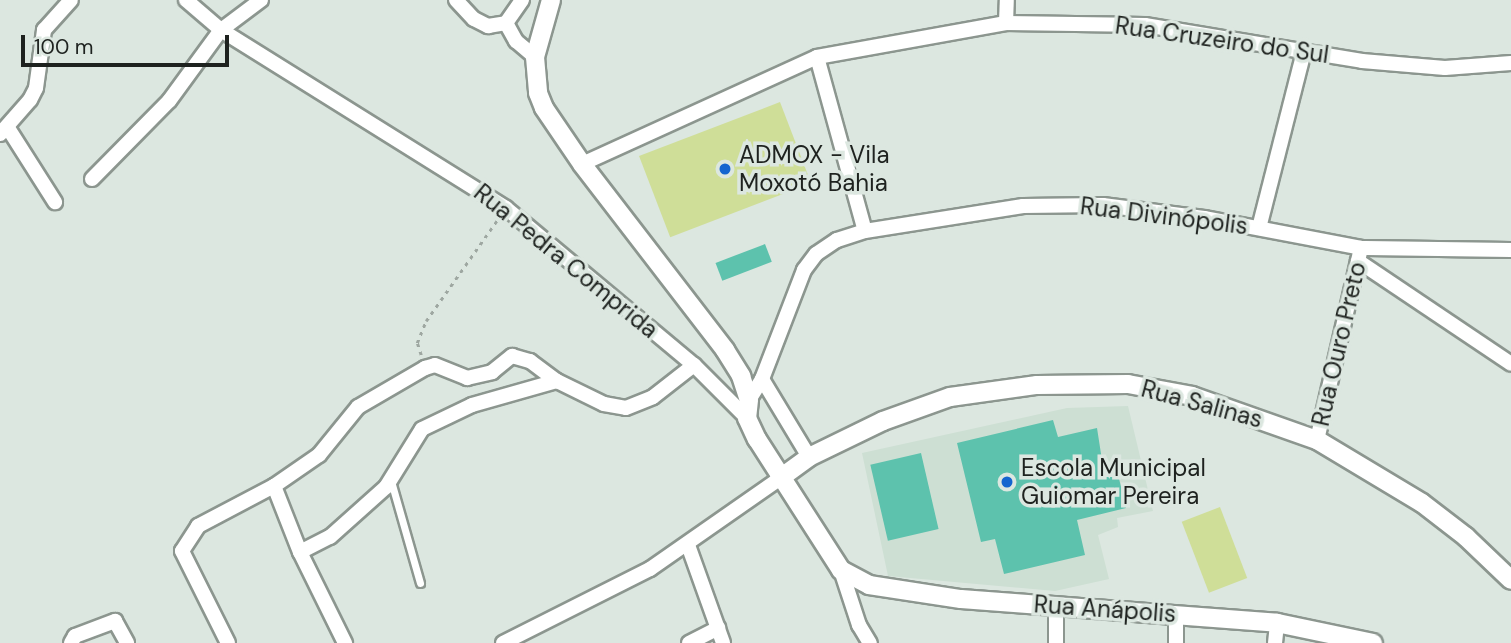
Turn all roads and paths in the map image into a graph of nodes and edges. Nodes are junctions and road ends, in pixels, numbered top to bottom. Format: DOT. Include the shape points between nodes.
graph roads {
  1 [pos="71,0"];
  2 [pos="186,0"];
  3 [pos="261,0"];
  4 [pos="456,0"];
  5 [pos="522,0"];
  6 [pos="551,0"];
  7 [pos="1007,0"];
  8 [pos="506,23"];
  9 [pos="1006,23"];
  10 [pos="221,30"];
  11 [pos="1304,51"];
  12 [pos="535,57"];
  13 [pos="817,57"];
  14 [pos="1511,63"];
  15 [pos="4,131"];
  16 [pos="582,164"];
  17 [pos="92,179"];
  18 [pos="55,202"];
  19 [pos="506,208"];
  20 [pos="1259,228"];
  21 [pos="864,231"];
  22 [pos="1511,250"];
  23 [pos="1360,255"];
  24 [pos="1511,364"];
  25 [pos="694,365"];
  26 [pos="425,368"];
  27 [pos="762,379"];
  28 [pos="557,382"];
  29 [pos="748,409"];
  30 [pos="1317,440"];
  31 [pos="809,457"];
  32 [pos="779,479"];
  33 [pos="390,481"];
  34 [pos="274,486"];
  35 [pos="688,545"];
  36 [pos="300,552"];
  37 [pos="841,570"];
  38 [pos="1511,580"];
  39 [pos="420,583"];
  40 [pos="1056,606"];
  41 [pos="1176,614"];
  42 [pos="1276,623"];
  43 [pos="718,628"];
  44 [pos="71,643"];
  45 [pos="127,643"];
  46 [pos="228,643"];
  47 [pos="345,643"];
  48 [pos="503,643"];
  49 [pos="689,643"];
  50 [pos="723,643"];
  51 [pos="870,643"];
  52 [pos="1056,643"];
  53 [pos="1176,643"];
  54 [pos="1275,643"];
  55 [pos="1373,643"];
  1 -- 15 [label="street" via="44,30 36,88"];
  2 -- 10 [label="street, Rua Pedra Comprida"];
  3 -- 10 [label="street"];
  4 -- 8 [label="street" via="488,26"];
  5 -- 8 [label="street"];
  6 -- 12 [label="street"];
  7 -- 9 [label="street"];
  8 -- 12 [label="street" via="516,41"];
  9 -- 11 [label="street, Rua Cruzeiro do Sul" via="1145,24"];
  9 -- 13 [label="street, Rua Cruzeiro do Sul"];
  10 -- 17 [label="street" via="169,101"];
  10 -- 19 [label="street, Rua Pedra Comprida"];
  11 -- 14 [label="street, Rua Cruzeiro do Sul" via="1444,68"];
  11 -- 20 [label="street"];
  12 -- 16 [label="street" via="541,100"];
  13 -- 16 [label="street, Rua Cruzeiro do Sul"];
  13 -- 21 [label="street"];
  15 -- 18 [label="street"];
  16 -- 29 [label="street" via="725,350 741,376"];
  19 -- 25 [label="street, Rua Pedra Comprida"];
  19 -- 26 [label="path" via="426,321 417,343"];
  20 -- 21 [label="street, Rua Divinópolis" via="1103,205 1059,204"];
  20 -- 23 [label="street, Rua Divinópolis"];
  21 -- 27 [label="street, Rua Divinópolis" via="837,240 816,254 804,270"];
  22 -- 23 [label="street, Rua Divinópolis"];
  23 -- 24 [label="street"];
  23 -- 30 [label="street, Rua Ouro Preto"];
  25 -- 28 [label="street" via="653,397 626,408 604,404"];
  25 -- 29 [label="street, Rua Pedra Comprida"];
  26 -- 28 [label="street" via="435,365 467,378 492,372 512,356 530,361"];
  26 -- 34 [label="street" via="358,407 319,455"];
  27 -- 29 [label="street, Rua Divinópolis"];
  27 -- 31 [label="street"];
  28 -- 33 [label="street" via="472,405 422,429"];
  29 -- 32 [label="street, Rua Pedra Comprida"];
  30 -- 31 [label="street, Rua Salinas" via="1192,396 1128,384 1084,382 950,397 883,421"];
  30 -- 38 [label="street, Rua Salinas" via="1423,503"];
  31 -- 32 [label="street, Rua Salinas"];
  32 -- 35 [label="street"];
  32 -- 37 [label="street, Rua Pedra Comprida"];
  33 -- 36 [label="street" via="330,537"];
  33 -- 39 [label="lane"];
  34 -- 36 [label="street"];
  34 -- 46 [label="street" via="198,526 182,551"];
  35 -- 43 [label="street"];
  35 -- 48 [label="street"];
  36 -- 47 [label="street"];
  37 -- 40 [label="street, Rua Anápolis" via="869,585 961,599"];
  37 -- 51 [label="street" via="859,625"];
  40 -- 41 [label="street, Rua Anápolis"];
  40 -- 52 [label="street"];
  41 -- 42 [label="street, Rua Anápolis"];
  41 -- 53 [label="street"];
  42 -- 54 [label="street"];
  42 -- 55 [label="street, Rua Anápolis"];
  43 -- 49 [label="street"];
  43 -- 50 [label="street"];
  44 -- 45 [label="street" via="75,636 115,621"];
}
